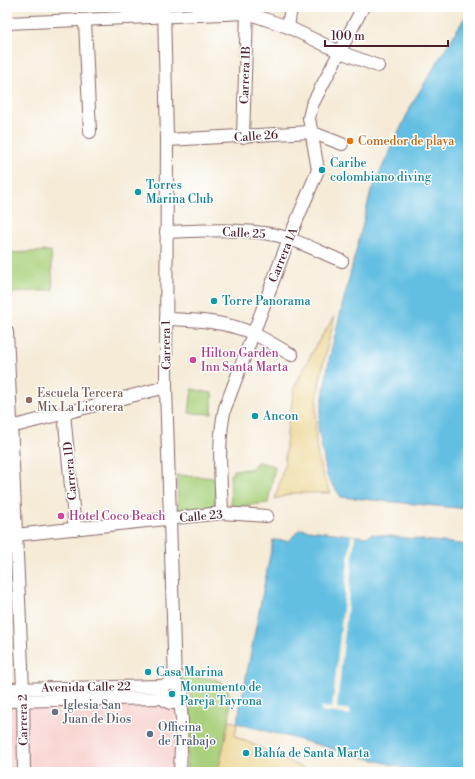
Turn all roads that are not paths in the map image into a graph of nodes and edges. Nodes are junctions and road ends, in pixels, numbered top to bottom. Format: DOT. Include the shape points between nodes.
graph roads {
  1 [pos="291,7"];
  2 [pos="363,7"];
  3 [pos="165,12"];
  4 [pos="248,13"];
  5 [pos="85,21"];
  6 [pos="7,23"];
  7 [pos="288,27"];
  8 [pos="340,52"];
  9 [pos="378,66"];
  10 [pos="90,132"];
  11 [pos="311,132"];
  12 [pos="244,137"];
  13 [pos="168,140"];
  14 [pos="342,144"];
  15 [pos="166,232"];
  16 [pos="289,239"];
  17 [pos="342,261"];
  18 [pos="166,319"];
  19 [pos="7,332"];
  20 [pos="253,334"];
  21 [pos="7,336"];
  22 [pos="292,355"];
  23 [pos="166,387"];
  24 [pos="64,413"];
  25 [pos="10,427"];
  26 [pos="222,513"];
  27 [pos="267,516"];
  28 [pos="170,518"];
  29 [pos="75,529"];
  30 [pos="15,535"];
  31 [pos="12,577"];
  32 [pos="7,689"];
  33 [pos="168,689"];
  34 [pos="23,695"];
  35 [pos="180,700"];
  36 [pos="7,701"];
  37 [pos="24,772"];
  38 [pos="180,772"];
  1 -- 7 [label="street"];
  2 -- 8 [label="street, Carrera 1A"];
  3 -- 4 [label="street"];
  3 -- 5 [label="street"];
  3 -- 13 [label="street, Carrera 1"];
  4 -- 7 [label="street"];
  4 -- 12 [label="street, Carrera 1B"];
  5 -- 6 [label="street"];
  5 -- 10 [label="street"];
  7 -- 8 [label="street"];
  8 -- 9 [label="street"];
  8 -- 11 [label="street, Carrera 1A" via="312,106 309,118"];
  11 -- 12 [label="street, Calle 26"];
  11 -- 14 [label="street, Calle 26"];
  11 -- 16 [label="street, Carrera 1A" via="318,170"];
  12 -- 13 [label="street, Calle 26"];
  13 -- 15 [label="street, Carrera 1"];
  15 -- 16 [label="street, Calle 25" via="243,230"];
  15 -- 18 [label="street, Carrera 1"];
  16 -- 17 [label="street, Calle 25"];
  16 -- 20 [label="street, Carrera 1A"];
  18 -- 20 [label="street" via="210,322"];
  18 -- 23 [label="street, Carrera 1"];
  19 -- 21 [label="street, Carrera 2"];
  20 -- 22 [label="street"];
  20 -- 26 [label="street, Carrera 1A" via="221,425"];
  21 -- 25 [label="street, Carrera 2"];
  23 -- 24 [label="street"];
  23 -- 28 [label="street, Carrera 1"];
  24 -- 25 [label="street"];
  24 -- 29 [label="street, Carrera 1D"];
  25 -- 30 [label="street, Carrera 2"];
  26 -- 27 [label="street, Calle 23"];
  26 -- 28 [label="street, Calle 23"];
  28 -- 29 [label="street, Calle 23"];
  28 -- 33 [label="street, Carrera 1"];
  29 -- 30 [label="street, Calle 23"];
  30 -- 31 [label="street, Carrera 2"];
  31 -- 34 [label="street, Carrera 2"];
  32 -- 34 [label="street, Avenida Calle 22"];
  33 -- 34 [label="street, Avenida Calle 22"];
  33 -- 35 [label="street, Carrera 1" via="182,690"];
  33 -- 35 [label="street, Avenida Calle 22" via="165,701 171,704"];
  34 -- 36 [label="street, Avenida Calle 22"];
  34 -- 37 [label="street, Carrera 2"];
  35 -- 38 [label="street"];
}
